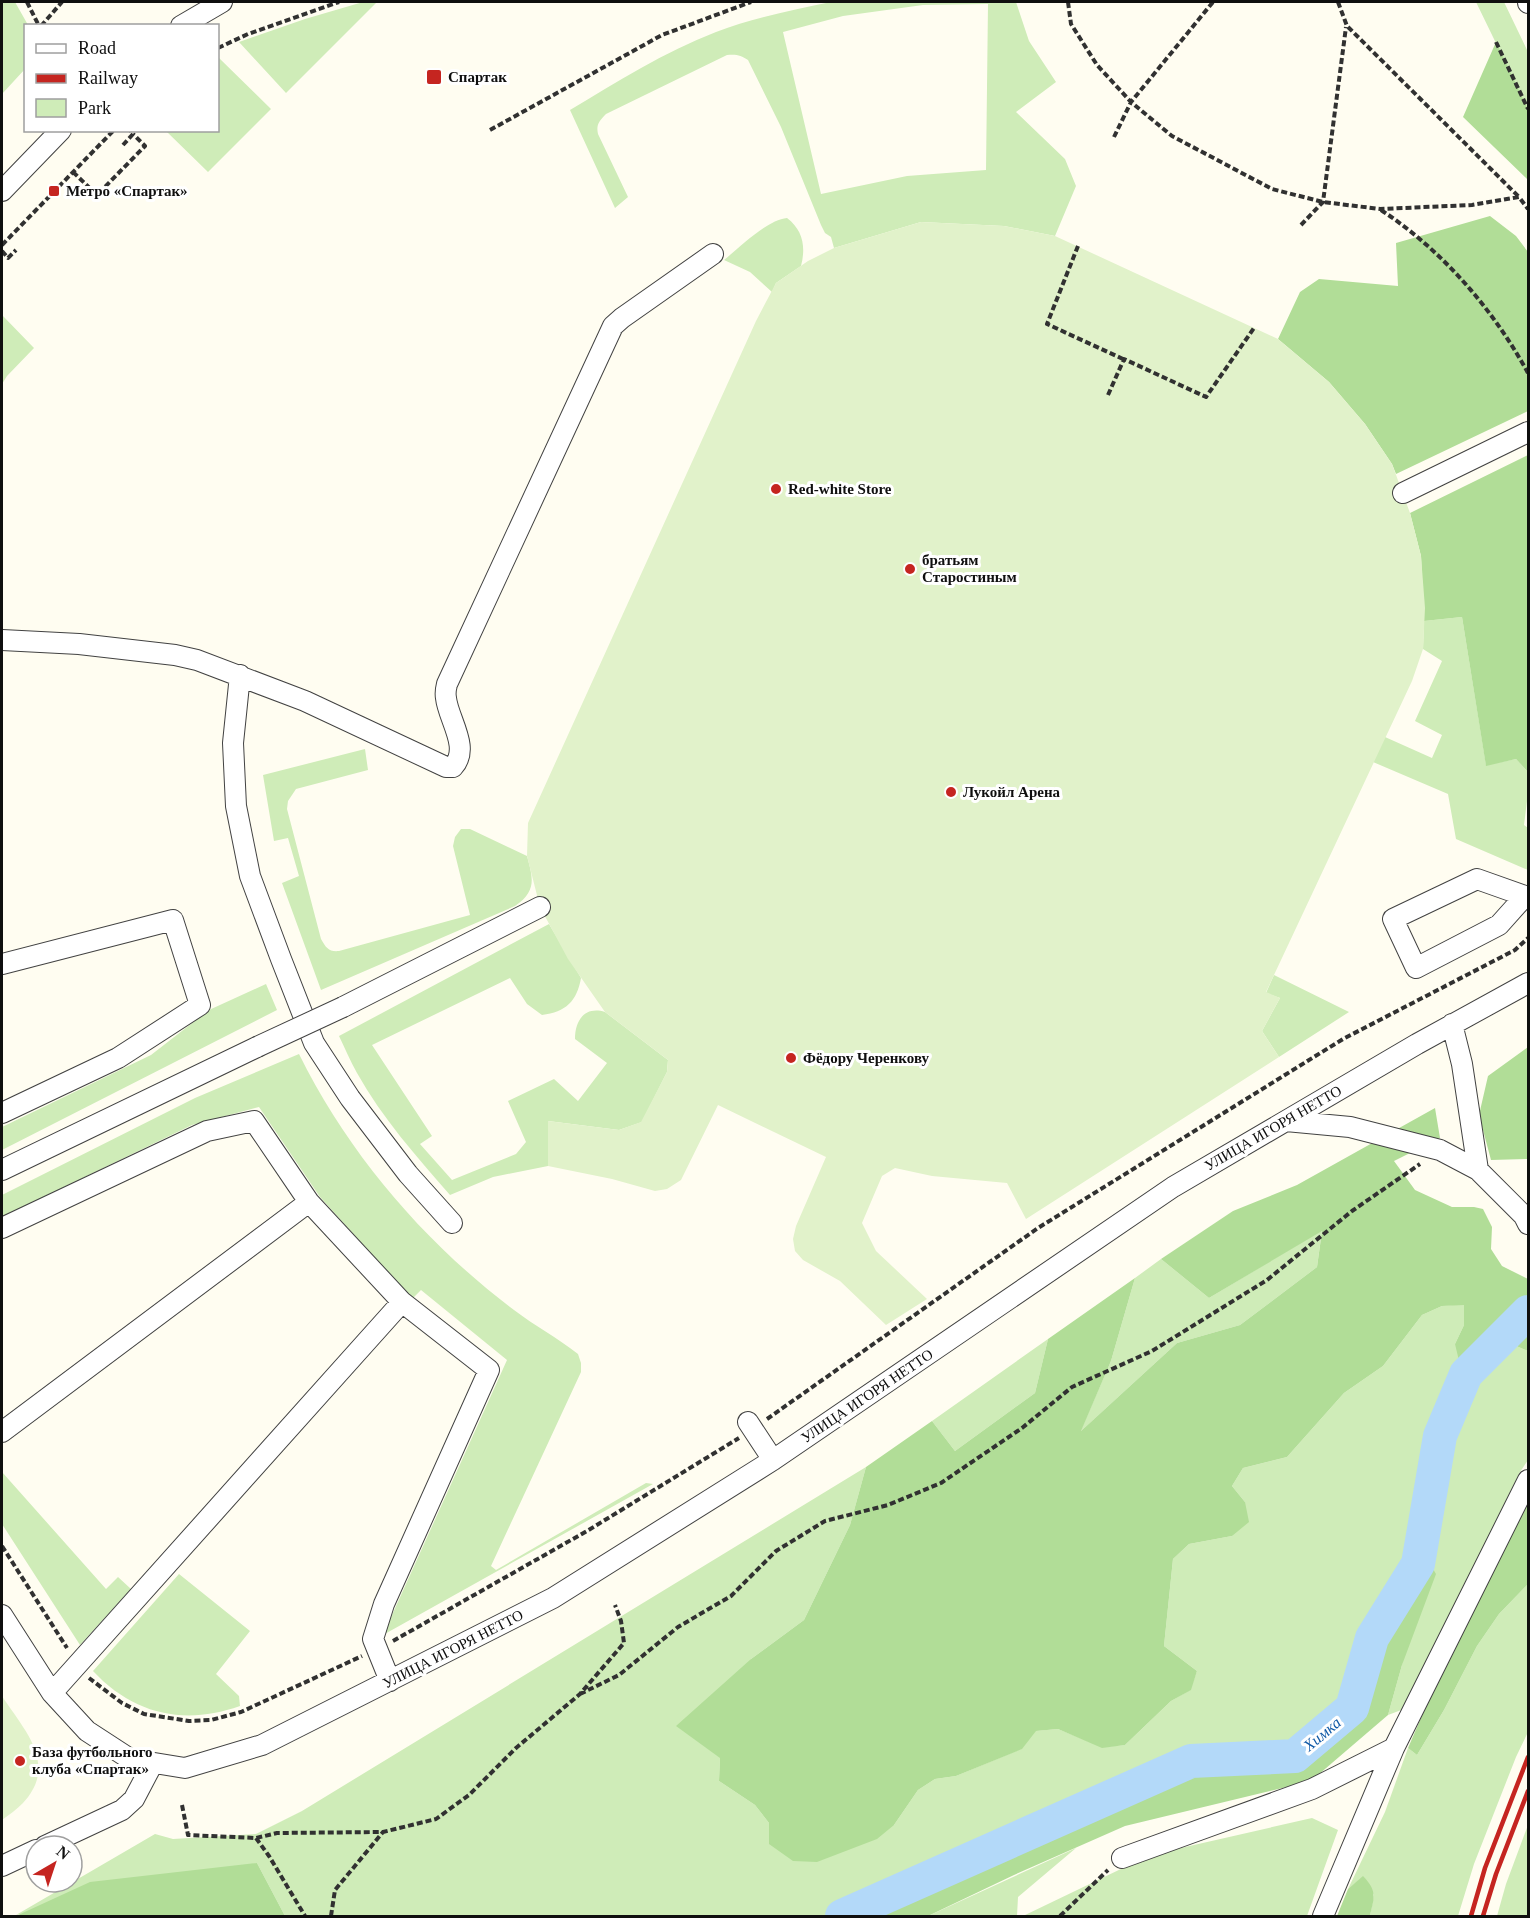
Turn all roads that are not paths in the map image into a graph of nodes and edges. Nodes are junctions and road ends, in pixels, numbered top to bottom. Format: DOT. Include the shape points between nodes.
graph roads {
  1 [pos="222,2"];
  2 [pos="184,24"];
  3 [pos="59,132"];
  4 [pos="2,191"];
  5 [pos="713,254"];
  6 [pos="1528,432"];
  7 [pos="1403,493"];
  8 [pos="2,640"];
  9 [pos="240,675"];
  10 [pos="1527,897"];
  11 [pos="540,907"];
  12 [pos="2,964"];
  13 [pos="1528,983"];
  14 [pos="1452,1024"];
  15 [pos="2,1113"];
  16 [pos="1286,1121"];
  17 [pos="2,1170"];
  18 [pos="1478,1170"];
  19 [pos="309,1202"];
  20 [pos="1527,1218"];
  21 [pos="452,1223"];
  22 [pos="2,1228"];
  23 [pos="402,1302"];
  24 [pos="750,1426"];
  25 [pos="2,1432"];
  26 [pos="773,1460"];
  27 [pos="1528,1480"];
  28 [pos="2,1615"];
  29 [pos="390,1681"];
  30 [pos="52,1693"];
  31 [pos="1394,1748"];
  32 [pos="153,1763"];
  33 [pos="71,1834"];
  34 [pos="24,1856"];
  35 [pos="1122,1858"];
  36 [pos="2,1866"];
  37 [pos="1323,1917"];
  1 -- 2 [label="street"];
  3 -- 4 [label="street"];
  5 -- 9 [label="street" via="613,326 447,684 445,696 459,742 453,767"];
  6 -- 7 [label="street"];
  8 -- 9 [label="street" via="175,655"];
  9 -- 21 [label="street" via="233,743 236,806 250,876 281,959 314,1042 326,1061 408,1174"];
  10 -- 10 [label="street" via="1478,879 1393,919 1416,968 1500,926"];
  11 -- 17 [label="street, bridge" via="343,1007"];
  12 -- 15 [label="street" via="172,920 200,1005 118,1058"];
  13 -- 14 [label="street, УЛИЦА ИГОРЯ НЕТТО"];
  14 -- 16 [label="street, УЛИЦА ИГОРЯ НЕТТО"];
  14 -- 18 [label="street"];
  16 -- 18 [label="street" via="1350,1127 1440,1150"];
  16 -- 26 [label="street, УЛИЦА ИГОРЯ НЕТТО" via="1173,1187"];
  18 -- 20 [label="street"];
  19 -- 22 [label="street" via="254,1121 207,1131"];
  19 -- 23 [label="street"];
  19 -- 25 [label="street"];
  23 -- 29 [label="street" via="489,1370 384,1604 373,1639"];
  23 -- 30 [label="street"];
  24 -- 26 [label="street"];
  26 -- 29 [label="street, УЛИЦА ИГОРЯ НЕТТО" via="553,1598"];
  27 -- 31 [label="street"];
  28 -- 30 [label="street"];
  29 -- 32 [label="street, УЛИЦА ИГОРЯ НЕТТО" via="262,1745 185,1768"];
  30 -- 32 [label="street" via="87,1731 130,1759"];
  31 -- 35 [label="street" via="1312,1789"];
  31 -- 37 [label="street"];
  32 -- 33 [label="street" via="134,1799 122,1810"];
  34 -- 36 [label="street"];
}
